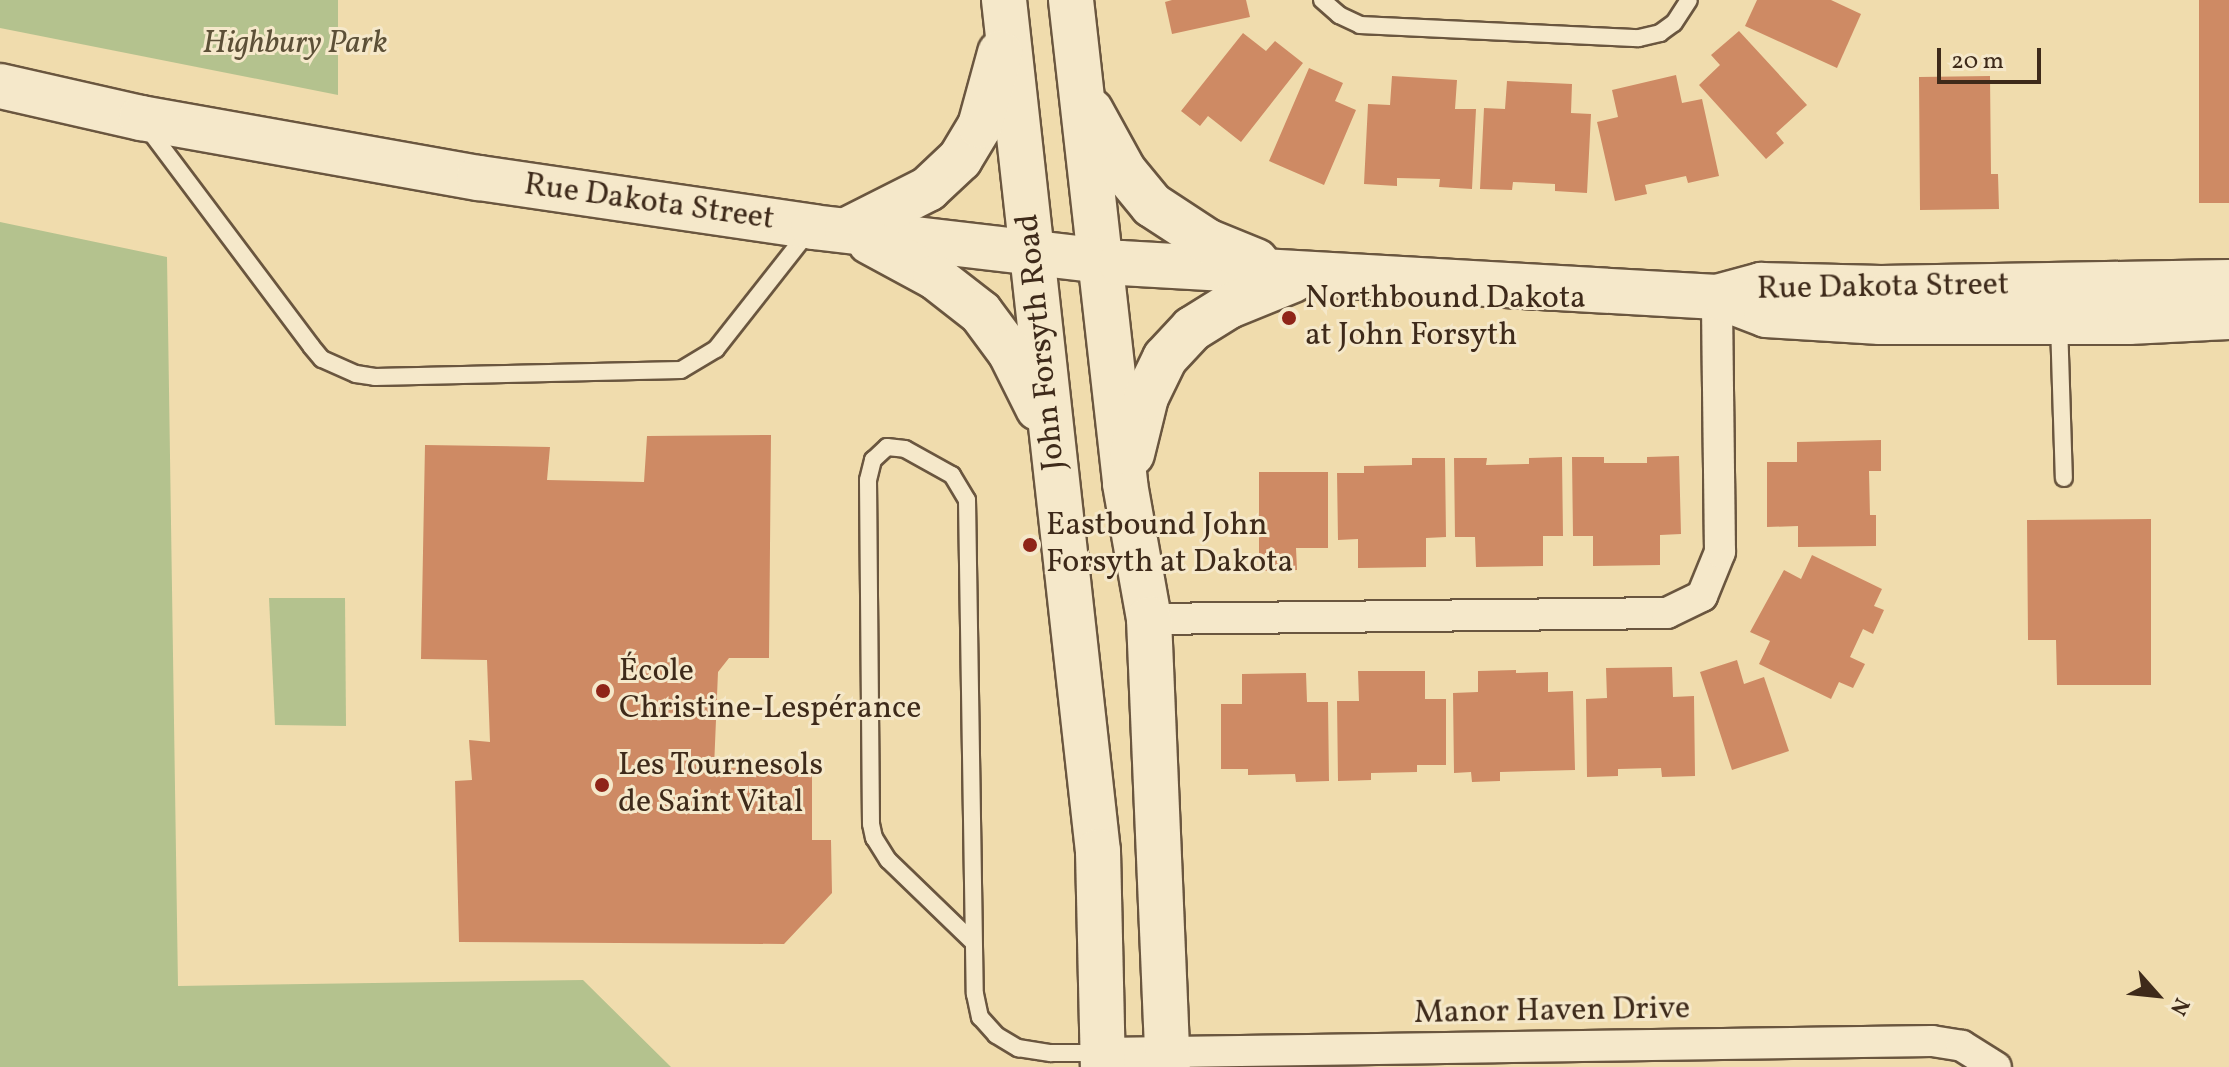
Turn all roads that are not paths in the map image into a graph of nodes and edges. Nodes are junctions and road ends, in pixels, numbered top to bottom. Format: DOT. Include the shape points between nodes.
graph roads {
  1 [pos="1071,0"];
  2 [pos="1322,0"];
  3 [pos="1689,0"];
  4 [pos="1005,12"];
  5 [pos="0,86"];
  6 [pos="1081,95"];
  7 [pos="141,118"];
  8 [pos="830,229"];
  9 [pos="1031,254"];
  10 [pos="1099,261"];
  11 [pos="1304,275"];
  12 [pos="2229,282"];
  13 [pos="1717,297"];
  14 [pos="2058,304"];
  15 [pos="2229,317"];
  16 [pos="1052,438"];
  17 [pos="2064,478"];
  18 [pos="1125,484"];
  19 [pos="1149,619"];
  20 [pos="973,942"];
  21 [pos="1103,1060"];
  22 [pos="1168,1060"];
  23 [pos="1996,1067"];
  1 -- 6 [label="street, John Forsyth Road"];
  2 -- 3 [label="lane" via="1360,25 1639,38 1674,23"];
  4 -- 8 [label="street" via="997,71 980,126 960,159 928,189"];
  4 -- 9 [label="street, John Forsyth Road"];
  5 -- 7 [label="street, Rue Dakota Street"];
  6 -- 10 [label="street, John Forsyth Road"];
  6 -- 11 [label="street" via="1124,171 1152,205 1207,241"];
  7 -- 8 [label="street, Rue Dakota Street" via="479,178"];
  7 -- 8 [label="lane" via="322,359 375,377 681,370 716,349"];
  8 -- 9 [label="street, Rue Dakota Street"];
  8 -- 16 [label="street" via="935,277 981,313 1010,352"];
  9 -- 10 [label="street, Rue Dakota Street"];
  9 -- 16 [label="street, John Forsyth Road"];
  10 -- 11 [label="street, Rue Dakota Street"];
  10 -- 18 [label="street, John Forsyth Road"];
  11 -- 13 [label="street, Rue Dakota Street"];
  11 -- 18 [label="street" via="1229,306 1192,329 1165,358 1146,397"];
  12 -- 14 [label="street, Rue Dakota Street"];
  13 -- 14 [label="street, Rue Dakota Street" via="1761,285"];
  13 -- 19 [label="street" via="1720,552 1702,596 1667,613"];
  14 -- 15 [label="street, Rue Dakota Street"];
  14 -- 17 [label="lane"];
  16 -- 21 [label="street, John Forsyth Road" via="1098,851"];
  18 -- 19 [label="street, John Forsyth Road"];
  19 -- 22 [label="street, John Forsyth Road"];
  20 -- 20 [label="lane" via="967,500 952,475 905,449 887,447 873,460 868,480 871,824 888,860"];
  20 -- 21 [label="lane" via="976,1005 996,1035 1030,1051"];
  21 -- 22 [label="street, Manor Haven Drive"];
  22 -- 23 [label="street, Manor Haven Drive" via="1932,1041 1962,1046"];
}
